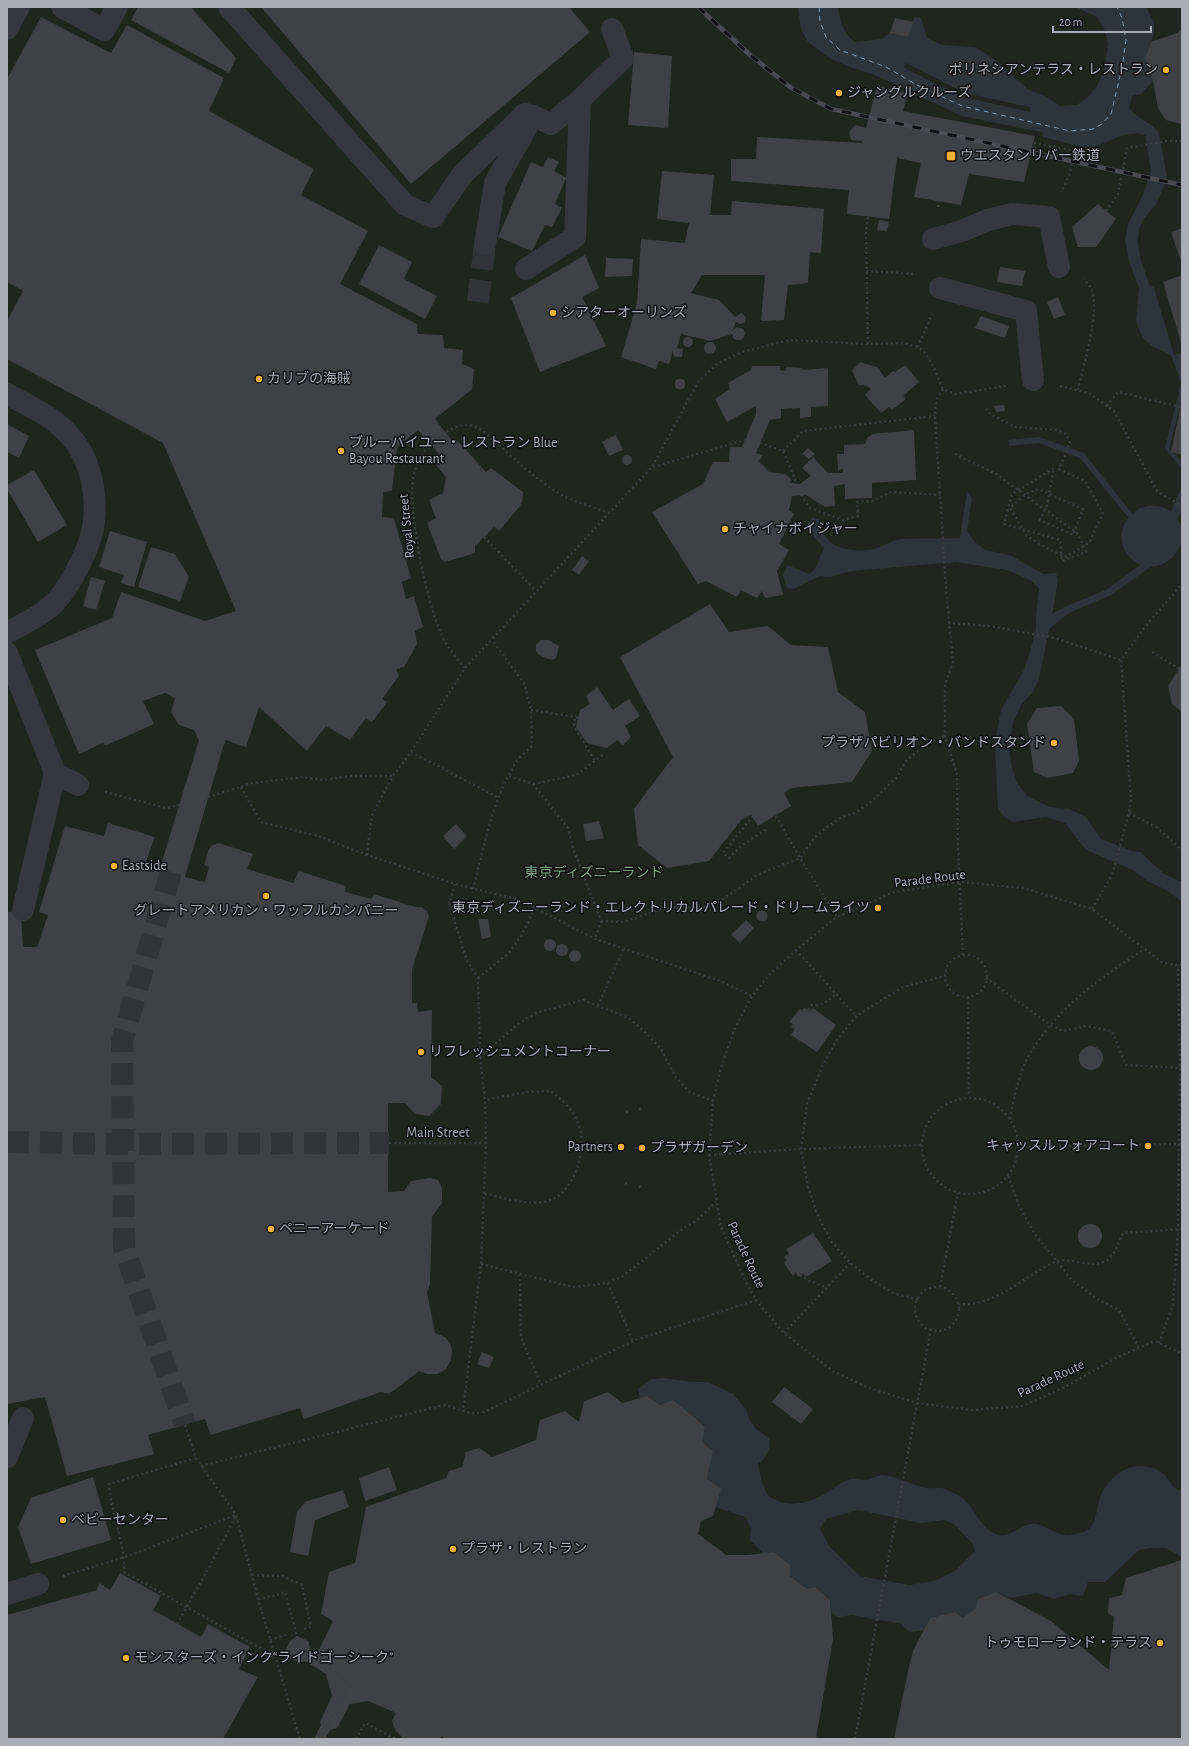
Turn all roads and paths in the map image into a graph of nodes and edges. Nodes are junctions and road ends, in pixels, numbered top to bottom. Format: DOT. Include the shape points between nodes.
graph roads {
  1 [pos="19,7"];
  2 [pos="62,7"];
  3 [pos="117,7"];
  4 [pos="229,7"];
  5 [pos="612,28"];
  6 [pos="7,29"];
  7 [pos="580,100"];
  8 [pos="532,116"];
  9 [pos="1182,141"];
  10 [pos="1034,143"];
  11 [pos="1123,169"];
  12 [pos="1121,175"];
  13 [pos="1106,211"];
  14 [pos="868,216"];
  15 [pos="1049,217"];
  16 [pos="933,239"];
  17 [pos="485,244"];
  18 [pos="1060,267"];
  19 [pos="526,269"];
  20 [pos="866,271"];
  21 [pos="917,274"];
  22 [pos="940,288"];
  23 [pos="868,344"];
  24 [pos="1033,380"];
  25 [pos="943,389"];
  26 [pos="1078,390"];
  27 [pos="7,394"];
  28 [pos="1107,406"];
  29 [pos="985,407"];
  30 [pos="1181,407"];
  31 [pos="936,416"];
  32 [pos="745,440"];
  33 [pos="760,443"];
  34 [pos="783,451"];
  35 [pos="955,454"];
  36 [pos="652,467"];
  37 [pos="797,484"];
  38 [pos="940,495"];
  39 [pos="802,496"];
  40 [pos="1182,506"];
  41 [pos="609,513"];
  42 [pos="484,537"];
  43 [pos="1182,584"];
  44 [pos="536,592"];
  45 [pos="948,623"];
  46 [pos="7,633"];
  47 [pos="492,640"];
  48 [pos="1152,652"];
  49 [pos="7,653"];
  50 [pos="1120,660"];
  51 [pos="465,668"];
  52 [pos="1180,668"];
  53 [pos="530,710"];
  54 [pos="945,736"];
  55 [pos="411,752"];
  56 [pos="604,754"];
  57 [pos="595,761"];
  58 [pos="55,773"];
  59 [pos="393,776"];
  60 [pos="509,776"];
  61 [pos="533,784"];
  62 [pos="78,785"];
  63 [pos="241,787"];
  64 [pos="208,797"];
  65 [pos="499,798"];
  66 [pos="180,805"];
  67 [pos="1129,813"];
  68 [pos="753,816"];
  69 [pos="776,816"];
  70 [pos="767,829"];
  71 [pos="1182,850"];
  72 [pos="367,855"];
  73 [pos="800,858"];
  74 [pos="960,882"];
  75 [pos="455,884"];
  76 [pos="473,889"];
  77 [pos="535,908"];
  78 [pos="1092,909"];
  79 [pos="23,910"];
  80 [pos="837,917"];
  81 [pos="601,921"];
  82 [pos="595,938"];
  83 [pos="624,948"];
  84 [pos="1144,949"];
  85 [pos="796,950"];
  86 [pos="964,955"];
  87 [pos="1182,964"];
  88 [pos="1178,965"];
  89 [pos="945,976"];
  90 [pos="478,978"];
  91 [pos="986,978"];
  92 [pos="836,994"];
  93 [pos="752,996"];
  94 [pos="968,997"];
  95 [pos="598,1006"];
  96 [pos="808,1010"];
  97 [pos="856,1016"];
  98 [pos="1050,1024"];
  99 [pos="480,1057"];
  100 [pos="1181,1068"];
  101 [pos="969,1097"];
  102 [pos="485,1100"];
  103 [pos="713,1101"];
  104 [pos="643,1108"];
  105 [pos="639,1109"];
  106 [pos="631,1110"];
  107 [pos="626,1112"];
  108 [pos="1010,1119"];
  109 [pos="389,1143"];
  110 [pos="486,1143"];
  111 [pos="1181,1144"];
  112 [pos="921,1145"];
  113 [pos="1019,1147"];
  114 [pos="635,1148"];
  115 [pos="639,1148"];
  116 [pos="645,1148"];
  117 [pos="649,1148"];
  118 [pos="801,1149"];
  119 [pos="709,1155"];
  120 [pos="1008,1176"];
  121 [pos="625,1183"];
  122 [pos="629,1184"];
  123 [pos="958,1193"];
  124 [pos="485,1194"];
  125 [pos="717,1201"];
  126 [pos="1180,1229"];
  127 [pos="1056,1261"];
  128 [pos="850,1263"];
  129 [pos="481,1264"];
  130 [pos="520,1274"];
  131 [pos="800,1275"];
  132 [pos="608,1283"];
  133 [pos="940,1287"];
  134 [pos="827,1288"];
  135 [pos="918,1298"];
  136 [pos="756,1300"];
  137 [pos="958,1304"];
  138 [pos="931,1330"];
  139 [pos="784,1333"];
  140 [pos="633,1341"];
  141 [pos="1159,1343"];
  142 [pos="1139,1348"];
  143 [pos="1182,1354"];
  144 [pos="541,1384"];
  145 [pos="917,1403"];
  146 [pos="462,1411"];
  147 [pos="23,1418"];
  148 [pos="185,1424"];
  149 [pos="7,1457"];
  150 [pos="196,1458"];
  151 [pos="202,1466"];
  152 [pos="236,1515"];
  153 [pos="125,1557"];
  154 [pos="252,1575"];
  155 [pos="38,1584"];
  156 [pos="7,1594"];
  157 [pos="258,1599"];
  158 [pos="187,1608"];
  159 [pos="177,1624"];
  160 [pos="304,1629"];
  161 [pos="288,1634"];
  162 [pos="270,1640"];
  163 [pos="275,1654"];
  164 [pos="298,1734"];
  165 [pos="295,1739"];
  166 [pos="300,1739"];
  167 [pos="320,1739"];
  168 [pos="357,1739"];
  169 [pos="396,1739"];
  170 [pos="855,1739"];
  1 -- 6 [label="street"];
  2 -- 3 [label="street" via="104,30"];
  4 -- 8 [label="street" via="405,205 433,217 462,175 525,114"];
  5 -- 7 [label="street" via="623,58"];
  7 -- 8 [label="street" via="551,124"];
  7 -- 19 [label="street" via="575,237"];
  8 -- 17 [label="street" via="494,183"];
  9 -- 11 [label="path" via="1127,148"];
  10 -- 15 [label="path" via="1075,151 1069,176"];
  12 -- 13 [label="path" via="1118,194"];
  14 -- 20 [label="path"];
  15 -- 16 [label="street" via="1012,214"];
  15 -- 18 [label="street"];
  18 -- 26 [label="path" via="1083,278 1091,288 1095,304"];
  20 -- 21 [label="path"];
  20 -- 23 [label="path"];
  22 -- 24 [label="street" via="1026,311"];
  23 -- 25 [label="path" via="902,342 918,347 934,368"];
  23 -- 36 [label="path" via="789,340 742,352 718,363 698,382"];
  24 -- 25 [label="path" via="955,394"];
  24 -- 26 [label="path"];
  25 -- 31 [label="path" via="936,400"];
  26 -- 28 [label="path" via="1089,393"];
  27 -- 46 [label="street" via="45,414 70,435 79,447 92,479 94,502 94,522 85,552 70,582 44,612"];
  28 -- 30 [label="path" via="1118,392"];
  28 -- 40 [label="path" via="1114,411 1157,491"];
  29 -- 35 [label="path" via="990,414 1015,427 1058,430 1066,434 1070,443 1059,469 1085,481 1103,513 1090,542 1084,546 1078,550 1066,557 1060,554 1048,549 1027,536 1024,530 1020,524 1010,508 1015,503 1021,499 1026,494 1038,489 1044,492 1051,494 1083,509 1081,515 1075,528 1073,534 1040,520 1043,515 1045,510 1047,505 1049,498 1050,490 1052,476 1054,468 1042,476 1036,479 1024,487 1018,490 1012,494 1004,524 1018,528 1025,530 1060,540 1060,547 1061,554 1062,561 1086,552 1084,546 1078,534 1072,530 1060,520 1054,516 1047,511 1041,507 1035,502 1029,498 1022,493 1016,489 998,475"];
  31 -- 34 [label="path" via="804,431"];
  31 -- 38 [label="path"];
  32 -- 36 [label="path"];
  33 -- 34 [label="path"];
  34 -- 37 [label="path"];
  36 -- 41 [label="path"];
  38 -- 39 [label="path" via="891,492 873,501 857,502 858,516 843,520 810,508"];
  38 -- 45 [label="path"];
  41 -- 44 [label="path"];
  41 -- 51 [label="path, Royal Street" via="565,497 540,482 480,429 460,425 430,445 422,454 413,480 414,521 422,567 436,619 445,642"];
  42 -- 44 [label="path"];
  43 -- 50 [label="path"];
  44 -- 47 [label="path"];
  45 -- 50 [label="path" via="990,626 1055,638"];
  45 -- 54 [label="path" via="953,662 945,685"];
  47 -- 51 [label="path"];
  47 -- 53 [label="path" via="524,683"];
  48 -- 52 [label="path"];
  49 -- 58 [label="street"];
  50 -- 67 [label="path" via="1131,800"];
  51 -- 55 [label="path"];
  53 -- 57 [label="path" via="577,718 574,726"];
  53 -- 60 [label="path" via="532,746 516,762"];
  54 -- 73 [label="path" via="926,744 916,752 906,761 897,777 870,803 826,828 815,837"];
  54 -- 74 [label="path" via="957,775"];
  55 -- 59 [label="path"];
  55 -- 65 [label="path"];
  56 -- 57 [label="path"];
  57 -- 61 [label="path" via="576,775"];
  58 -- 62 [label="street"];
  58 -- 79 [label="street"];
  59 -- 63 [label="path" via="351,776 323,780 303,777 252,783"];
  59 -- 72 [label="path" via="372,815"];
  60 -- 61 [label="path"];
  60 -- 65 [label="path"];
  61 -- 81 [label="path" via="568,828"];
  62 -- 66 [label="path" via="166,808"];
  63 -- 64 [label="path"];
  63 -- 72 [label="path" via="262,822 318,836"];
  65 -- 76 [label="path"];
  67 -- 71 [label="path" via="1156,827"];
  67 -- 78 [label="path" via="1112,876"];
  68 -- 70 [label="path" via="723,853 729,858 741,846"];
  69 -- 73 [label="path"];
  72 -- 75 [label="path"];
  73 -- 80 [label="path"];
  73 -- 81 [label="path" via="757,875 719,902 704,907 676,907 624,922"];
  74 -- 78 [label="path, Parade Route" via="1023,888"];
  74 -- 80 [label="path, Parade Route" via="894,892"];
  74 -- 86 [label="path"];
  75 -- 76 [label="path"];
  75 -- 90 [label="path" via="449,904 467,961"];
  76 -- 77 [label="path" via="520,900"];
  77 -- 82 [label="path"];
  77 -- 90 [label="path" via="510,952"];
  78 -- 84 [label="path, Parade Route"];
  80 -- 85 [label="path, Parade Route"];
  81 -- 82 [label="path"];
  82 -- 83 [label="path"];
  83 -- 93 [label="path" via="720,981"];
  83 -- 95 [label="path"];
  84 -- 88 [label="path, Parade Route" via="1163,963"];
  84 -- 98 [label="path" via="1071,1002"];
  85 -- 92 [label="path"];
  85 -- 93 [label="path, Parade Route" via="770,974"];
  86 -- 89 [label="path" via="954,958 949,963 945,969"];
  86 -- 91 [label="path" via="978,958 986,971"];
  87 -- 88 [label="path, Parade Route"];
  88 -- 100 [label="path"];
  89 -- 94 [label="path" via="946,985 952,992"];
  89 -- 97 [label="path" via="903,987"];
  90 -- 99 [label="path"];
  91 -- 94 [label="path" via="980,991"];
  91 -- 98 [label="path"];
  92 -- 96 [label="path"];
  92 -- 97 [label="path"];
  93 -- 103 [label="path, Parade Route" via="734,1030 720,1070"];
  94 -- 101 [label="path"];
  95 -- 99 [label="path" via="583,1000 536,1013 518,1024"];
  95 -- 103 [label="path" via="629,1018 661,1049 676,1078 690,1092"];
  97 -- 118 [label="path" via="822,1067 807,1104"];
  98 -- 100 [label="path" via="1063,1031 1085,1026 1112,1031 1126,1065"];
  98 -- 108 [label="path" via="1028,1056 1015,1091"];
  99 -- 102 [label="path"];
  100 -- 111 [label="path"];
  101 -- 108 [label="path" via="985,1099 999,1107"];
  101 -- 112 [label="path" via="951,1101 935,1112 925,1127"];
  102 -- 110 [label="path"];
  102 -- 124 [label="path" via="526,1092 551,1091 565,1102 580,1126 581,1156 571,1184 552,1200 531,1204"];
  103 -- 119 [label="path, Parade Route"];
  104 -- 105 [label="path"];
  106 -- 107 [label="path"];
  108 -- 113 [label="path" via="1017,1132"];
  109 -- 110 [label="path, Main Street"];
  110 -- 124 [label="path"];
  111 -- 113 [label="path"];
  111 -- 126 [label="path"];
  112 -- 118 [label="path"];
  112 -- 123 [label="path" via="924,1161 931,1175 943,1187"];
  113 -- 120 [label="path" via="1016,1162"];
  114 -- 115 [label="path"];
  116 -- 117 [label="path"];
  118 -- 119 [label="path"];
  118 -- 128 [label="path" via="808,1187 817,1214 831,1241"];
  119 -- 125 [label="path, Parade Route"];
  120 -- 123 [label="path" via="998,1186 985,1192 971,1195"];
  120 -- 127 [label="path" via="1019,1206 1034,1233"];
  121 -- 122 [label="path"];
  123 -- 133 [label="path"];
  124 -- 129 [label="path"];
  125 -- 132 [label="path" via="696,1221 621,1277"];
  125 -- 136 [label="path, Parade Route" via="720,1227"];
  126 -- 127 [label="path" via="1123,1233 1116,1249 1105,1261 1091,1264"];
  126 -- 141 [label="path" via="1172,1305"];
  127 -- 137 [label="path" via="1005,1291 982,1301"];
  127 -- 142 [label="path" via="1073,1281 1100,1301 1119,1310"];
  128 -- 134 [label="path"];
  128 -- 135 [label="path" via="895,1294"];
  129 -- 130 [label="path"];
  129 -- 146 [label="path"];
  130 -- 132 [label="path" via="573,1288"];
  130 -- 144 [label="path" via="521,1338"];
  131 -- 134 [label="path" via="808,1282"];
  132 -- 140 [label="path"];
  133 -- 135 [label="path" via="932,1287"];
  133 -- 137 [label="path" via="955,1296"];
  134 -- 139 [label="path"];
  135 -- 138 [label="path" via="915,1306 919,1320"];
  136 -- 139 [label="path, Parade Route"];
  136 -- 140 [label="path"];
  137 -- 138 [label="path" via="959,1311 953,1324 943,1329"];
  138 -- 145 [label="path"];
  139 -- 145 [label="path, Parade Route" via="833,1371 869,1388"];
  140 -- 144 [label="path"];
  141 -- 142 [label="path, Parade Route" via="1155,1341"];
  141 -- 143 [label="path"];
  142 -- 145 [label="path, Parade Route" via="1023,1406 973,1410"];
  144 -- 146 [label="path" via="484,1412 474,1414"];
  145 -- 170 [label="path"];
  146 -- 151 [label="path" via="454,1406 444,1405"];
  147 -- 149 [label="street"];
  148 -- 150 [label="path"];
  150 -- 151 [label="path"];
  150 -- 153 [label="path" via="109,1484 110,1498"];
  151 -- 152 [label="path"];
  152 -- 153 [label="path"];
  152 -- 154 [label="path"];
  152 -- 158 [label="path"];
  153 -- 155 [label="path"];
  153 -- 158 [label="path" via="124,1572"];
  154 -- 157 [label="path"];
  154 -- 160 [label="path" via="282,1576 302,1585 311,1626"];
  155 -- 156 [label="street"];
  157 -- 162 [label="path"];
  157 -- 167 [label="path, bridge" via="285,1592 299,1650 328,1665 349,1686"];
  158 -- 159 [label="path"];
  158 -- 163 [label="path"];
  161 -- 162 [label="path"];
  162 -- 163 [label="path"];
  163 -- 164 [label="path"];
  164 -- 165 [label="path"];
  164 -- 166 [label="path"];
  168 -- 169 [label="path" via="365,1723"];
}
